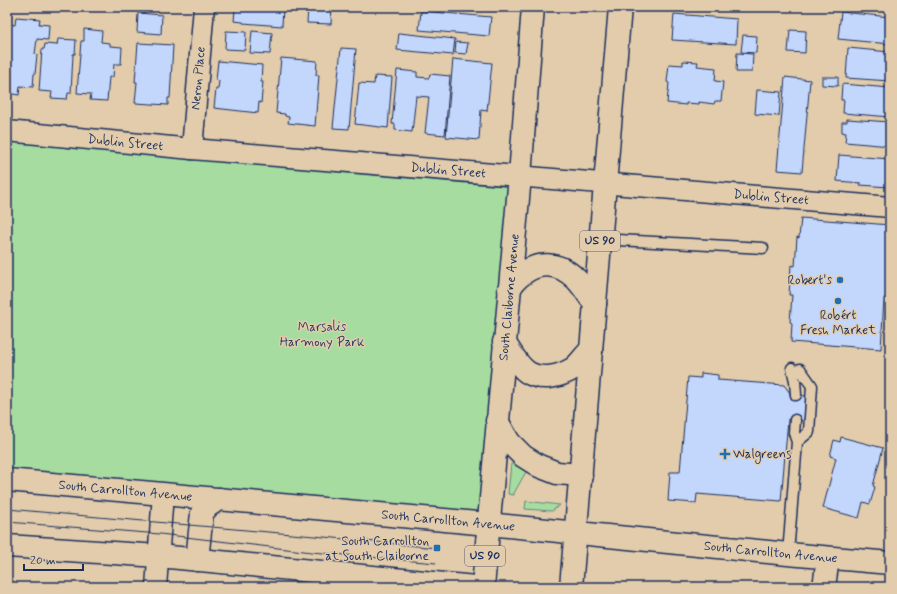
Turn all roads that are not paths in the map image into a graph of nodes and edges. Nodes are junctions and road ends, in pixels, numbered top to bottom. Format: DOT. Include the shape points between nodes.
graph roads {
  1 [pos="204,7"];
  2 [pos="533,7"];
  3 [pos="620,7"];
  4 [pos="7,131"];
  5 [pos="192,149"];
  6 [pos="520,176"];
  7 [pos="605,184"];
  8 [pos="890,207"];
  9 [pos="600,239"];
  10 [pos="762,248"];
  11 [pos="509,289"];
  12 [pos="595,304"];
  13 [pos="504,342"];
  14 [pos="591,350"];
  15 [pos="796,395"];
  16 [pos="795,420"];
  17 [pos="497,421"];
  18 [pos="797,442"];
  19 [pos="581,475"];
  20 [pos="7,480"];
  21 [pos="163,494"];
  22 [pos="219,499"];
  23 [pos="488,524"];
  24 [pos="576,534"];
  25 [pos="7,546"];
  26 [pos="788,554"];
  27 [pos="159,556"];
  28 [pos="828,558"];
  29 [pos="197,560"];
  30 [pos="890,563"];
  31 [pos="156,587"];
  32 [pos="475,587"];
  33 [pos="482,587"];
  34 [pos="571,587"];
  35 [pos="824,587"];
  1 -- 5 [label="street, Neron Place"];
  2 -- 6 [label="main road, South Claiborne Avenue / US 90"];
  3 -- 7 [label="main road, US 90"];
  4 -- 5 [label="street, Dublin Street"];
  5 -- 6 [label="street, Dublin Street"];
  6 -- 7 [label="street, Dublin Street"];
  6 -- 11 [label="main road, South Claiborne Avenue / US 90"];
  7 -- 8 [label="street, Dublin Street"];
  7 -- 9 [label="main road, US 90"];
  9 -- 10 [label="lane"];
  9 -- 12 [label="main road, US 90"];
  11 -- 12 [label="main road" via="518,277 529,269 540,265 552,265 564,269 576,279"];
  11 -- 13 [label="main road, South Claiborne Avenue / US 90"];
  12 -- 14 [label="main road, US 90"];
  13 -- 14 [label="main road" via="519,364 527,372 539,377 563,374 575,367"];
  13 -- 17 [label="main road, South Claiborne Avenue / US 90"];
  14 -- 19 [label="main road, US 90"];
  15 -- 18 [label="lane" via="796,369 812,386 809,432"];
  16 -- 18 [label="lane" via="794,433"];
  17 -- 19 [label="main road" via="509,442 523,456 558,473"];
  17 -- 23 [label="main road, South Claiborne Avenue / US 90"];
  18 -- 26 [label="lane"];
  19 -- 24 [label="main road, US 90"];
  20 -- 21 [label="main road, South Carrollton Avenue"];
  21 -- 22 [label="main road, South Carrollton Avenue"];
  21 -- 27 [label="street"];
  22 -- 23 [label="main road, South Carrollton Avenue"];
  22 -- 29 [label="main road" via="202,513"];
  23 -- 24 [label="main road, South Carrollton Avenue"];
  23 -- 33 [label="main road, South Claiborne Avenue / US 90"];
  24 -- 26 [label="main road, South Carrollton Avenue"];
  24 -- 34 [label="main road, US 90"];
  25 -- 27 [label="main road"];
  26 -- 28 [label="main road, South Carrollton Avenue"];
  27 -- 29 [label="main road"];
  27 -- 31 [label="street"];
  28 -- 30 [label="main road, South Carrollton Avenue"];
  28 -- 35 [label="main road"];
  29 -- 32 [label="main road"];
}
